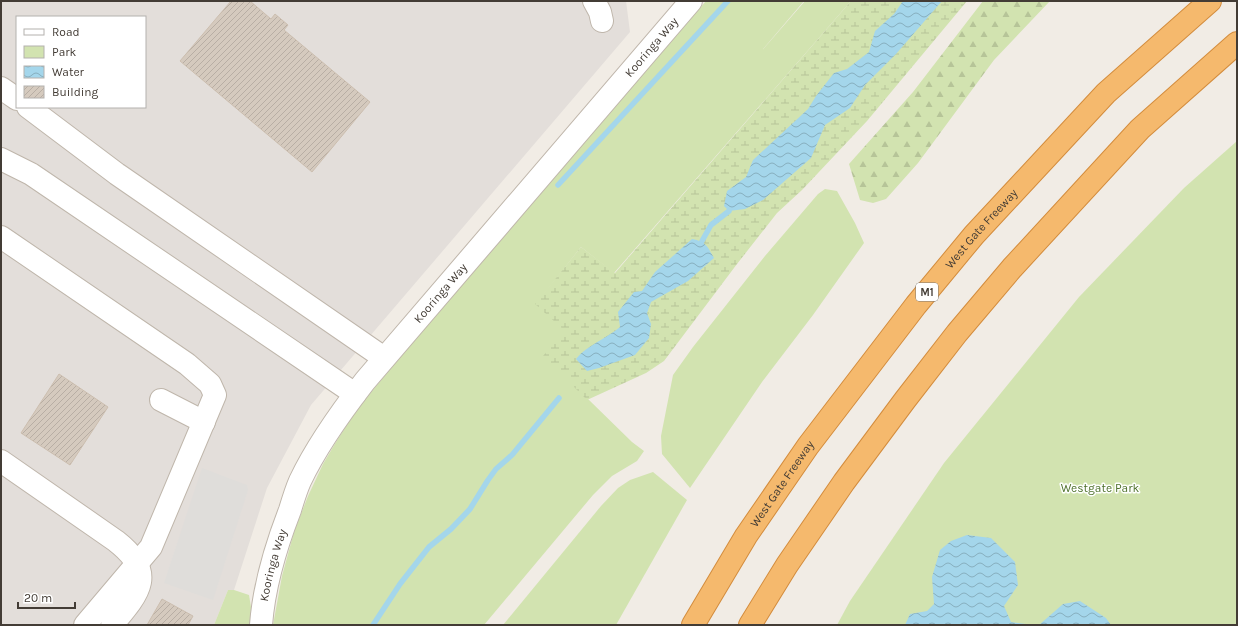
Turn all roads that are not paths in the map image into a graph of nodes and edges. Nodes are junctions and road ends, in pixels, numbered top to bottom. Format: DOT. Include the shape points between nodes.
graph roads {
  1 [pos="691,1"];
  2 [pos="1210,1"];
  3 [pos="1237,44"];
  4 [pos="1,88"];
  5 [pos="16,98"];
  6 [pos="29,108"];
  7 [pos="1,159"];
  8 [pos="1,237"];
  9 [pos="384,358"];
  10 [pos="355,394"];
  11 [pos="161,400"];
  12 [pos="204,422"];
  13 [pos="1,461"];
  14 [pos="137,563"];
  15 [pos="85,625"];
  16 [pos="112,625"];
  17 [pos="261,625"];
  18 [pos="693,625"];
  19 [pos="750,625"];
  1 -- 9 [label="street, Kooringa Way"];
  2 -- 18 [label="highway, West Gate Freeway / M1" via="1106,93 974,235 808,446 746,536"];
  3 -- 19 [label="highway" via="1140,128 1007,274 909,394 844,482 787,565"];
  4 -- 5 [label="street"];
  6 -- 9 [label="street" via="117,174"];
  7 -- 10 [label="street" via="32,174"];
  8 -- 12 [label="street" via="200,374 210,384 215,396"];
  9 -- 10 [label="street, Kooringa Way"];
  10 -- 17 [label="street, Kooringa Way" via="327,434 300,481 282,529"];
  11 -- 12 [label="street"];
  12 -- 14 [label="street" via="151,547"];
  13 -- 14 [label="street" via="116,541"];
  14 -- 15 [label="street"];
  14 -- 16 [label="street" via="141,580 138,590"];
}
